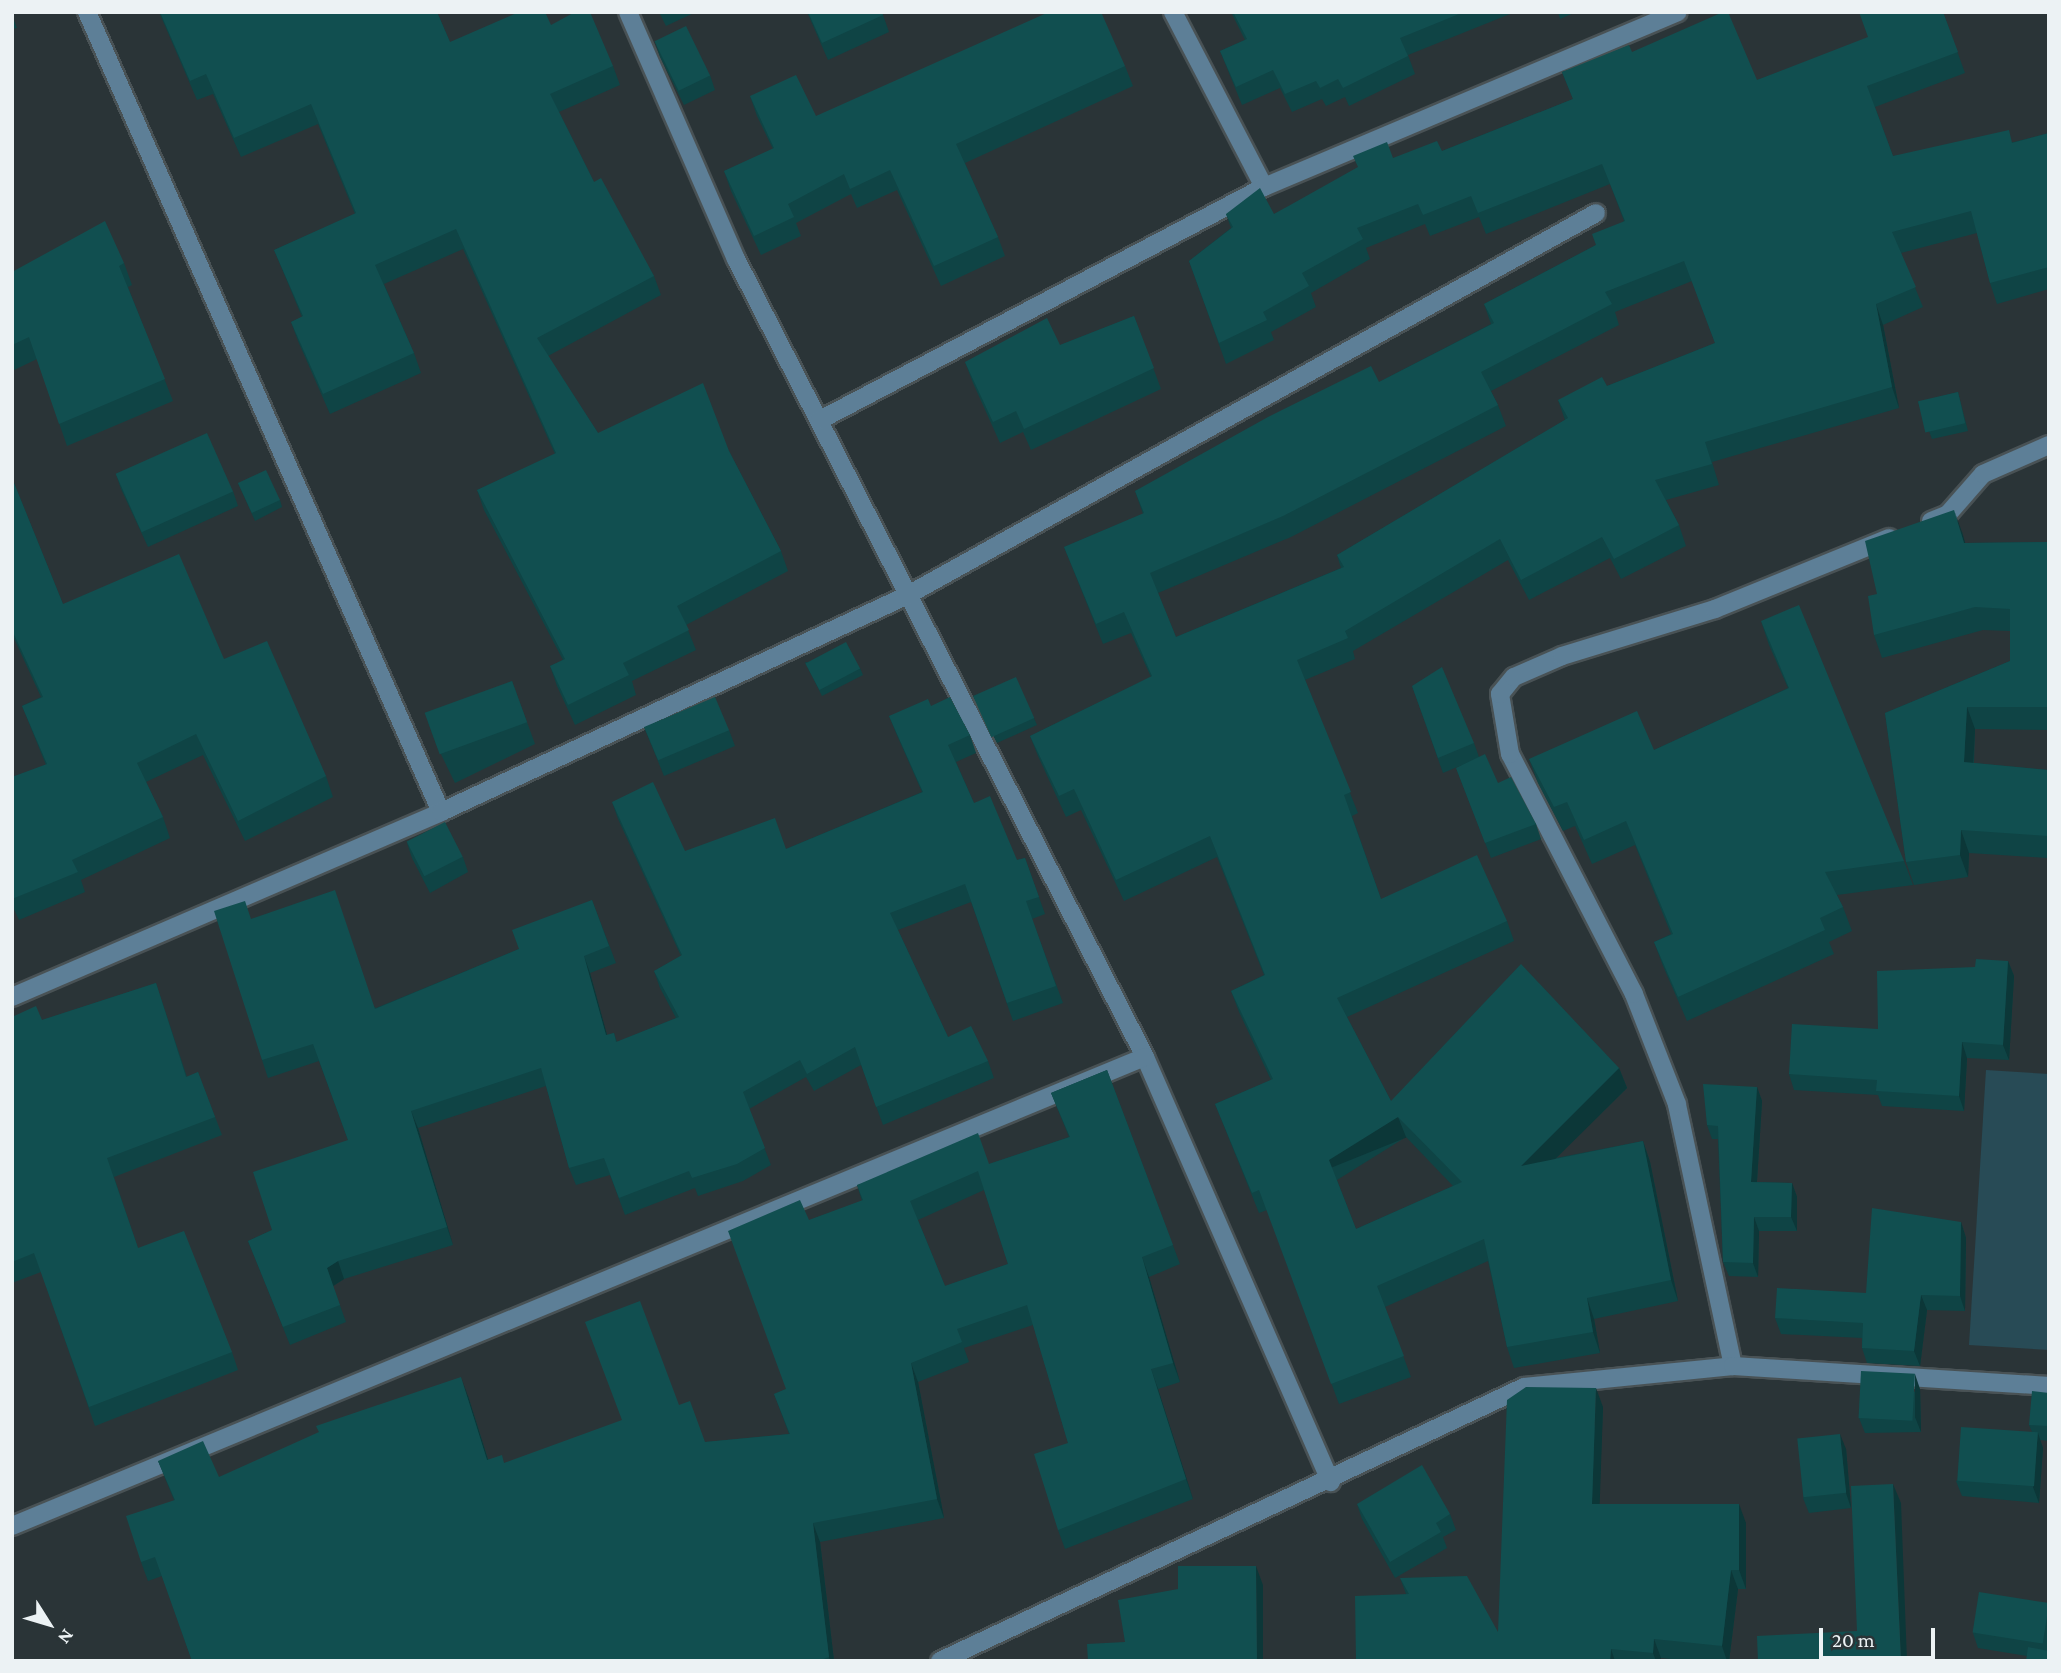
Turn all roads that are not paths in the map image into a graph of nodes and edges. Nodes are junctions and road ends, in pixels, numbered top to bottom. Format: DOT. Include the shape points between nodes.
graph roads {
  1 [pos="87,12"];
  2 [pos="628,12"];
  3 [pos="1173,12"];
  4 [pos="1678,12"];
  5 [pos="1264,187"];
  6 [pos="1596,213"];
  7 [pos="820,420"];
  8 [pos="2049,445"];
  9 [pos="906,596"];
  10 [pos="441,812"];
  11 [pos="12,997"];
  12 [pos="1145,1057"];
  13 [pos="1733,1366"];
  14 [pos="2049,1386"];
  15 [pos="1331,1482"];
  16 [pos="12,1526"];
  17 [pos="940,1661"];
  1 -- 10 [label="street"];
  2 -- 7 [label="street" via="736,259"];
  3 -- 5 [label="street"];
  4 -- 5 [label="street"];
  5 -- 7 [label="street"];
  6 -- 9 [label="street"];
  7 -- 9 [label="street"];
  8 -- 13 [label="street" via="1983,474 1948,514 1714,609 1562,656 1514,677 1500,694 1510,754 1634,994 1677,1104"];
  9 -- 10 [label="street"];
  9 -- 12 [label="street"];
  10 -- 11 [label="street"];
  12 -- 15 [label="street"];
  12 -- 16 [label="street"];
  13 -- 14 [label="street"];
  13 -- 15 [label="street" via="1524,1387"];
  15 -- 17 [label="street"];
}
